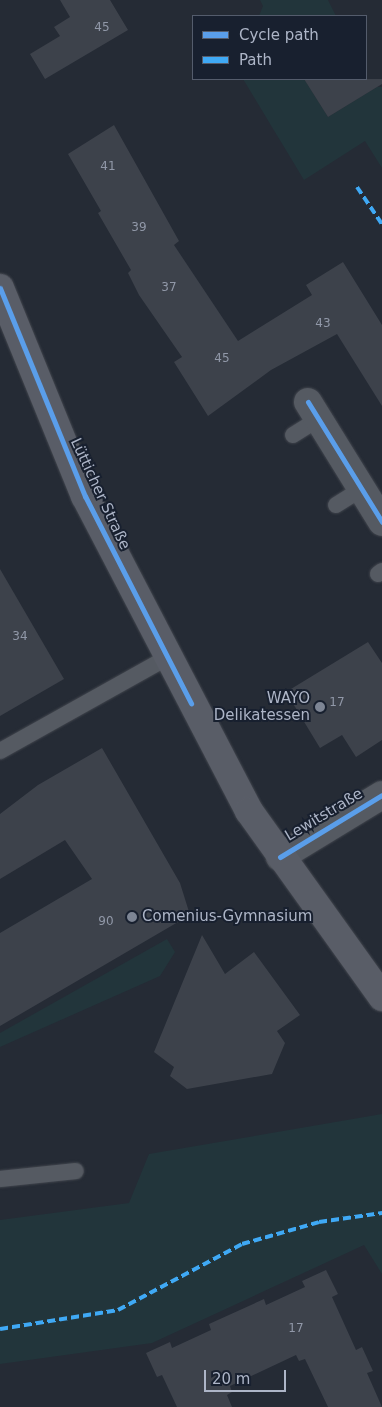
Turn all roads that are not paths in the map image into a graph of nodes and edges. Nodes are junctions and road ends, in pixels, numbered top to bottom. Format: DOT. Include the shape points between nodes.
graph roads {
  1 [pos="0,288"];
  2 [pos="313,411"];
  3 [pos="293,435"];
  4 [pos="362,489"];
  5 [pos="336,505"];
  6 [pos="382,522"];
  7 [pos="168,657"];
  8 [pos="0,751"];
  9 [pos="382,795"];
  10 [pos="280,857"];
  11 [pos="382,997"];
  12 [pos="76,1171"];
  13 [pos="0,1179"];
  1 -- 7 [label="main road, Lütticher Straße" via="70,463"];
  2 -- 3 [label="lane"];
  2 -- 4 [label="street"];
  4 -- 5 [label="lane"];
  4 -- 6 [label="street"];
  7 -- 8 [label="lane"];
  7 -- 10 [label="main road, Lütticher Straße" via="249,811"];
  9 -- 10 [label="street, Lewitstraße"];
  10 -- 11 [label="main road, Lütticher Straße"];
  12 -- 13 [label="lane"];
}
